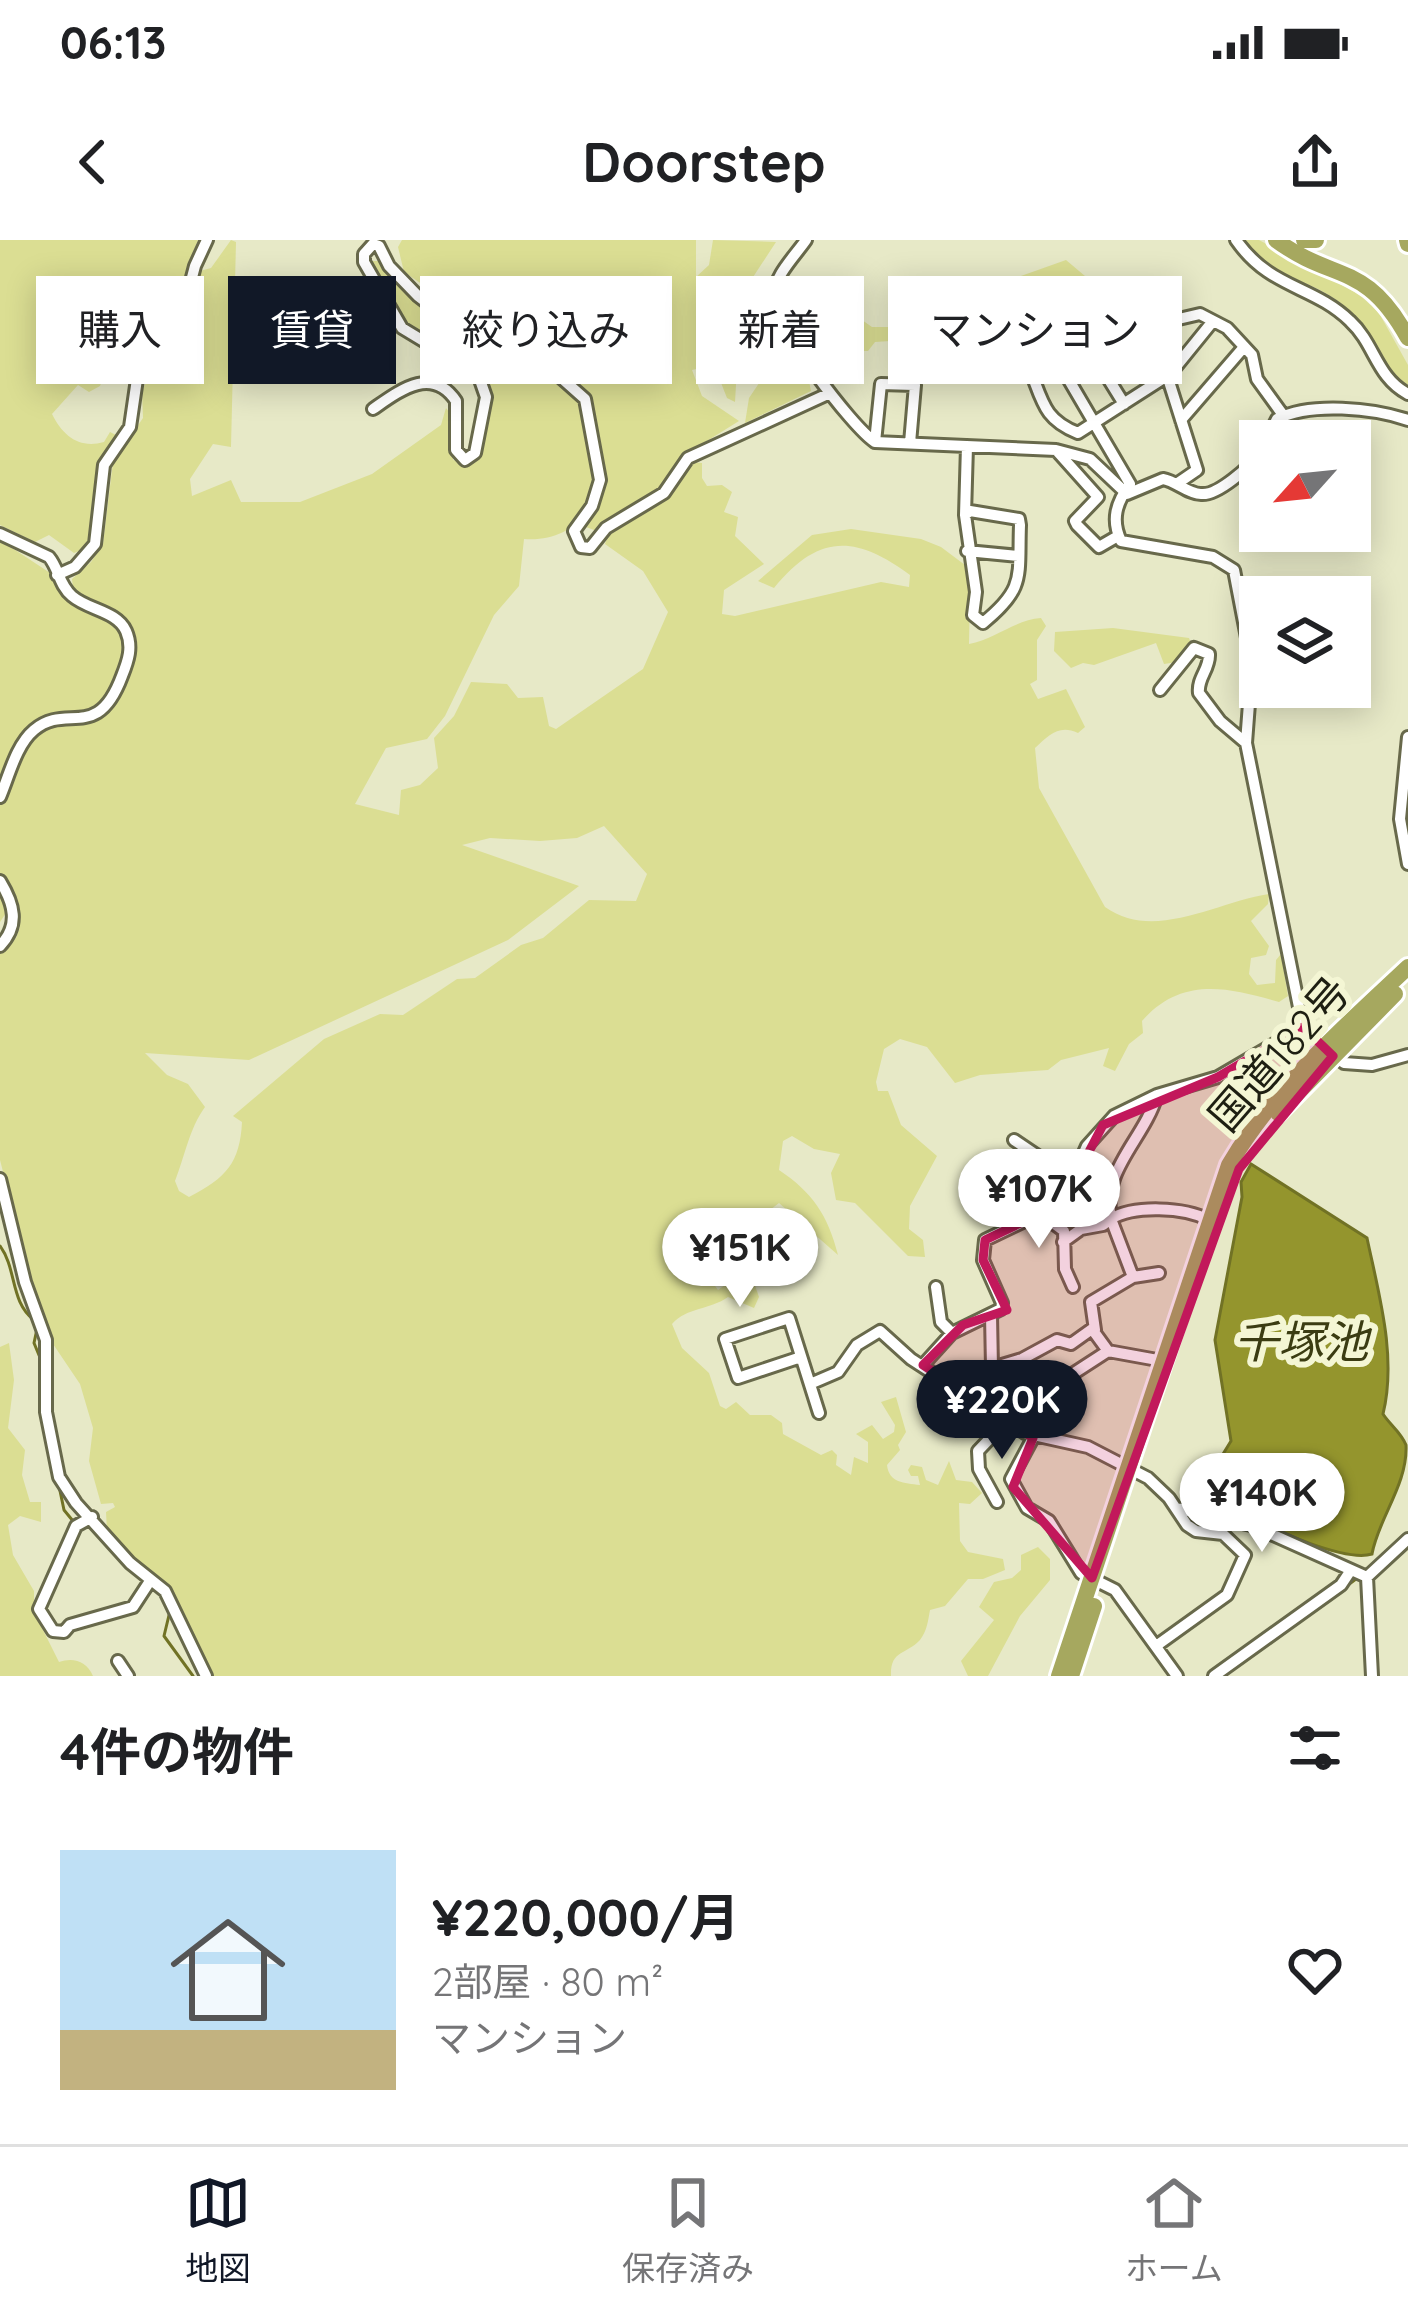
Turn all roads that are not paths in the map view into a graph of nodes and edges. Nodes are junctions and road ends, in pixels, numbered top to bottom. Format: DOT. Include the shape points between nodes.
graph roads {
  1 [pos="207,240"];
  2 [pos="806,240"];
  3 [pos="1236,240"];
  4 [pos="1276,240"];
  5 [pos="1304,240"];
  6 [pos="1316,240"];
  7 [pos="1182,318"];
  8 [pos="1213,321"];
  9 [pos="1408,338"];
  10 [pos="1244,346"];
  11 [pos="1182,359"];
  12 [pos="1035,384"];
  13 [pos="1071,384"];
  14 [pos="1111,384"];
  15 [pos="1155,384"];
  16 [pos="1170,384"];
  17 [pos="830,393"];
  18 [pos="1408,394"];
  19 [pos="1124,404"];
  20 [pos="373,409"];
  21 [pos="1283,416"];
  22 [pos="1181,419"];
  23 [pos="1279,420"];
  24 [pos="1408,420"];
  25 [pos="1094,423"];
  26 [pos="875,442"];
  27 [pos="910,443"];
  28 [pos="967,446"];
  29 [pos="1057,449"];
  30 [pos="1239,475"];
  31 [pos="1178,483"];
  32 [pos="1124,493"];
  33 [pos="965,515"];
  34 [pos="0,534"];
  35 [pos="1118,536"];
  36 [pos="967,551"];
  37 [pos="1019,556"];
  38 [pos="57,575"];
  39 [pos="1160,690"];
  40 [pos="1408,737"];
  41 [pos="1246,743"];
  42 [pos="0,797"];
  43 [pos="1408,864"];
  44 [pos="0,880"];
  45 [pos="0,946"];
  46 [pos="1408,967"];
  47 [pos="1408,981"];
  48 [pos="1303,1027"];
  49 [pos="1328,1052"];
  50 [pos="1408,1055"];
  51 [pos="1157,1095"];
  52 [pos="1014,1139"];
  53 [pos="1079,1168"];
  54 [pos="0,1179"];
  55 [pos="1057,1207"];
  56 [pos="1111,1219"];
  57 [pos="1209,1220"];
  58 [pos="1063,1242"];
  59 [pos="1159,1274"];
  60 [pos="1133,1277"];
  61 [pos="936,1287"];
  62 [pos="1072,1287"];
  63 [pos="991,1315"];
  64 [pos="1095,1330"];
  65 [pos="952,1333"];
  66 [pos="1108,1351"];
  67 [pos="801,1357"];
  68 [pos="1163,1361"];
  69 [pos="923,1365"];
  70 [pos="992,1368"];
  71 [pos="810,1384"];
  72 [pos="974,1401"];
  73 [pos="818,1413"];
  74 [pos="1008,1422"];
  75 [pos="1034,1436"];
  76 [pos="1132,1471"];
  77 [pos="997,1502"];
  78 [pos="1176,1508"];
  79 [pos="92,1517"];
  80 [pos="1408,1539"];
  81 [pos="1360,1574"];
  82 [pos="1097,1580"];
  83 [pos="150,1581"];
  84 [pos="1156,1646"];
  85 [pos="118,1660"];
  86 [pos="128,1676"];
  87 [pos="206,1676"];
  88 [pos="1059,1676"];
  89 [pos="1070,1676"];
  90 [pos="1177,1676"];
  91 [pos="1214,1676"];
  92 [pos="1372,1676"];
  1 -- 38 [label="street" via="180,323 137,379 130,427 104,465 95,544"];
  2 -- 17 [label="street" via="776,285 775,305"];
  3 -- 18 [label="street" via="1262,270 1353,323 1388,380"];
  4 -- 9 [label="highway" via="1376,292"];
  5 -- 6 [label="highway"];
  7 -- 8 [label="street"];
  8 -- 10 [label="street"];
  8 -- 11 [label="street"];
  10 -- 21 [label="street"];
  10 -- 22 [label="street"];
  12 -- 25 [label="street" via="1059,425 1078,433"];
  13 -- 25 [label="street"];
  14 -- 19 [label="street"];
  15 -- 19 [label="street"];
  16 -- 22 [label="street"];
  17 -- 20 [label="street" via="688,458 654,501 581,548 574,531 600,480 577,388 530,351 418,296 373,244 364,262 402,328 478,374 486,397 475,453 465,460 456,450 457,401 442,386 418,382"];
  17 -- 26 [label="street"];
  19 -- 25 [label="street"];
  21 -- 23 [label="street"];
  21 -- 24 [label="street" via="1343,411"];
  22 -- 31 [label="street" via="1197,470"];
  25 -- 32 [label="street" via="1130,484"];
  26 -- 27 [label="street"];
  26 -- 27 [label="street" via="881,384 915,385"];
  27 -- 28 [label="street"];
  28 -- 29 [label="street"];
  28 -- 33 [label="street"];
  29 -- 32 [label="street" via="1098,464"];
  29 -- 35 [label="street" via="1098,497 1077,525 1099,547"];
  30 -- 31 [label="street" via="1202,495"];
  31 -- 32 [label="street" via="1162,479"];
  32 -- 35 [label="street"];
  33 -- 36 [label="street"];
  33 -- 37 [label="street" via="1019,519"];
  34 -- 38 [label="street" via="50,557"];
  35 -- 41 [label="street" via="1214,557 1234,570 1252,664"];
  36 -- 37 [label="street"];
  36 -- 37 [label="street" via="973,615 983,623 1011,600"];
  38 -- 42 [label="street" via="76,600 125,627 130,657 99,713 43,724 27,736"];
  39 -- 41 [label="street" via="1201,648 1210,663 1198,693"];
  40 -- 43 [label="street" via="1400,819"];
  41 -- 48 [label="street"];
  44 -- 45 [label="street" via="14,920"];
  46 -- 49 [label="highway, 国道182号"];
  47 -- 49 [label="highway, 国道182号"];
  48 -- 49 [label="street"];
  48 -- 51 [label="street" via="1218,1078"];
  49 -- 50 [label="street" via="1363,1066"];
  49 -- 57 [label="highway, 国道182号" via="1244,1139"];
  49 -- 76 [label="highway, 国道182号" via="1239,1169"];
  51 -- 53 [label="street" via="1103,1125"];
  51 -- 56 [label="street" via="1112,1177"];
  52 -- 53 [label="street" via="1048,1163"];
  53 -- 55 [label="street"];
  54 -- 79 [label="street" via="46,1340 56,1466"];
  55 -- 58 [label="street" via="1053,1222"];
  55 -- 63 [label="street" via="985,1240 982,1260 1002,1303"];
  56 -- 57 [label="street" via="1126,1210"];
  56 -- 58 [label="street"];
  56 -- 60 [label="street"];
  57 -- 68 [label="highway, 国道182号"];
  58 -- 62 [label="street"];
  59 -- 60 [label="street"];
  60 -- 64 [label="street" via="1091,1302"];
  61 -- 65 [label="street" via="940,1322"];
  63 -- 65 [label="street"];
  63 -- 70 [label="street"];
  64 -- 66 [label="street"];
  64 -- 70 [label="street"];
  65 -- 69 [label="street"];
  66 -- 68 [label="street"];
  66 -- 74 [label="street"];
  67 -- 67 [label="street" via="789,1318 725,1339 738,1378"];
  67 -- 71 [label="street"];
  68 -- 76 [label="highway, 国道182号"];
  69 -- 71 [label="street" via="873,1332 838,1372"];
  69 -- 72 [label="street"];
  70 -- 72 [label="street"];
  71 -- 73 [label="street"];
  72 -- 74 [label="street"];
  74 -- 75 [label="street"];
  74 -- 77 [label="street" via="978,1451"];
  75 -- 76 [label="street" via="1088,1447"];
  75 -- 82 [label="street" via="1013,1487 1049,1521 1081,1574"];
  76 -- 78 [label="street" via="1157,1484"];
  76 -- 82 [label="highway, 国道182号"];
  78 -- 81 [label="street" via="1251,1525"];
  78 -- 84 [label="street" via="1187,1525 1223,1534 1245,1555 1227,1595"];
  79 -- 83 [label="street"];
  79 -- 83 [label="street" via="76,1526 39,1609 53,1631 133,1607"];
  80 -- 81 [label="street"];
  81 -- 91 [label="street"];
  81 -- 92 [label="street"];
  82 -- 84 [label="street" via="1114,1590"];
  82 -- 88 [label="highway, 国道182号"];
  82 -- 89 [label="highway, 国道182号"];
  83 -- 87 [label="street" via="165,1592"];
  84 -- 90 [label="street"];
  85 -- 86 [label="street"];
}
